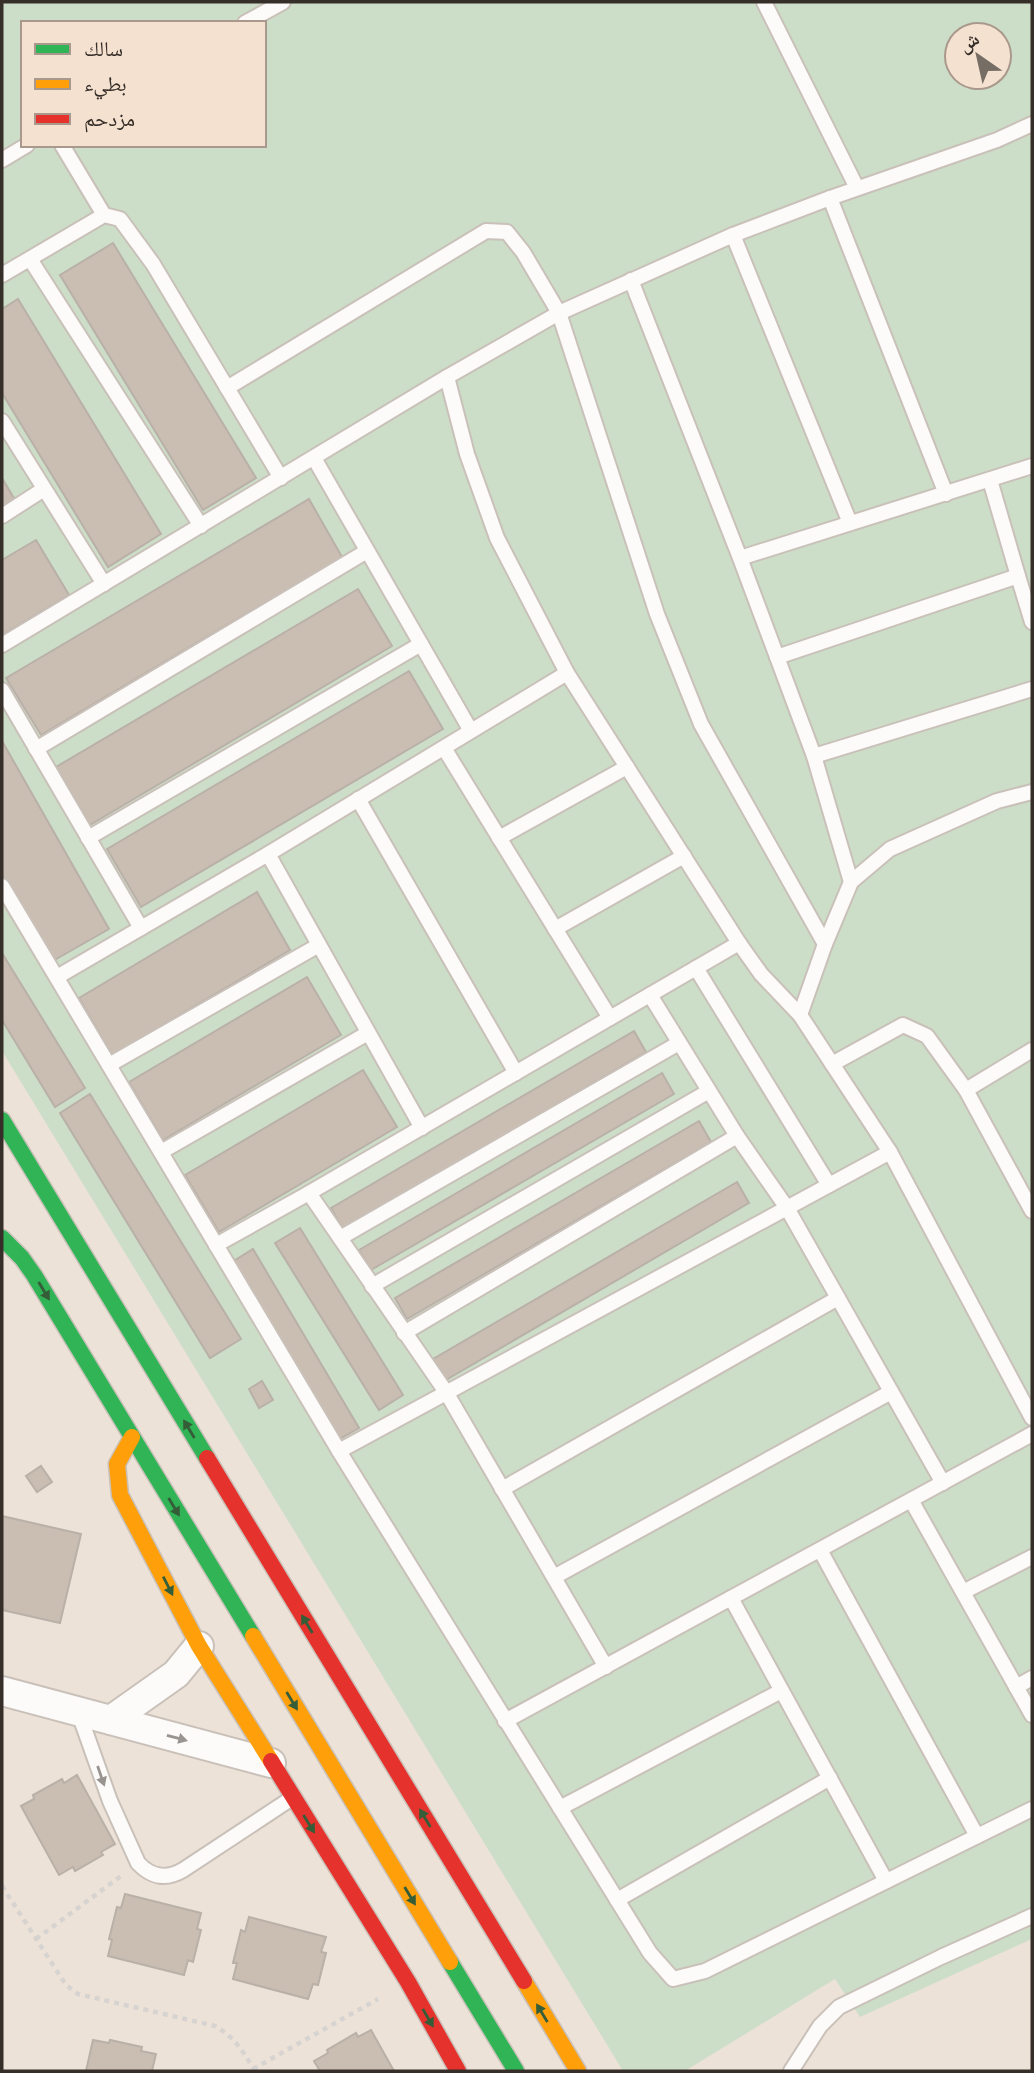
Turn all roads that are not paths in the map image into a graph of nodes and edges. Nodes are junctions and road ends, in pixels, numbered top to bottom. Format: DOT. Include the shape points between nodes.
graph roads {
  1 [pos="282,2"];
  2 [pos="764,2"];
  3 [pos="249,21"];
  4 [pos="1032,124"];
  5 [pos="24,147"];
  6 [pos="63,147"];
  7 [pos="2,160"];
  8 [pos="857,188"];
  9 [pos="830,198"];
  10 [pos="104,215"];
  11 [pos="733,235"];
  12 [pos="30,259"];
  13 [pos="2,275"];
  14 [pos="631,280"];
  15 [pos="559,313"];
  16 [pos="447,377"];
  17 [pos="227,388"];
  18 [pos="2,421"];
  19 [pos="314,458"];
  20 [pos="1032,467"];
  21 [pos="281,478"];
  22 [pos="990,480"];
  23 [pos="44,489"];
  24 [pos="946,494"];
  25 [pos="2,516"];
  26 [pos="850,523"];
  27 [pos="201,526"];
  28 [pos="367,551"];
  29 [pos="740,558"];
  30 [pos="1018,576"];
  31 [pos="104,584"];
  32 [pos="1032,622"];
  33 [pos="421,644"];
  34 [pos="2,645"];
  35 [pos="777,657"];
  36 [pos="568,673"];
  37 [pos="1032,689"];
  38 [pos="2,691"];
  39 [pos="471,731"];
  40 [pos="444,748"];
  41 [pos="36,749"];
  42 [pos="814,756"];
  43 [pos="627,766"];
  44 [pos="1032,792"];
  45 [pos="358,799"];
  46 [pos="88,838"];
  47 [pos="499,838"];
  48 [pos="268,854"];
  49 [pos="684,856"];
  50 [pos="851,882"];
  51 [pos="2,886"];
  52 [pos="141,928"];
  53 [pos="555,929"];
  54 [pos="739,943"];
  55 [pos="825,944"];
  56 [pos="319,945"];
  57 [pos="696,968"];
  58 [pos="57,977"];
  59 [pos="650,995"];
  60 [pos="800,1015"];
  61 [pos="610,1018"];
  62 [pos="368,1033"];
  63 [pos="680,1043"];
  64 [pos="1032,1050"];
  65 [pos="832,1064"];
  66 [pos="109,1065"];
  67 [pos="516,1073"];
  68 [pos="965,1090"];
  69 [pos="709,1091"];
  70 [pos="2,1120"];
  71 [pos="422,1128"];
  72 [pos="737,1136"];
  73 [pos="161,1152"];
  74 [pos="890,1152"];
  75 [pos="829,1185"];
  76 [pos="309,1193"];
  77 [pos="787,1208"];
  78 [pos="1032,1211"];
  79 [pos="2,1238"];
  80 [pos="340,1238"];
  81 [pos="216,1245"];
  82 [pos="372,1286"];
  83 [pos="838,1298"];
  84 [pos="404,1333"];
  85 [pos="446,1392"];
  86 [pos="891,1392"];
  87 [pos="1032,1418"];
  88 [pos="1032,1434"];
  89 [pos="132,1437"];
  90 [pos="339,1451"];
  91 [pos="943,1483"];
  92 [pos="502,1489"];
  93 [pos="911,1500"];
  94 [pos="820,1550"];
  95 [pos="1032,1557"];
  96 [pos="554,1577"];
  97 [pos="963,1592"];
  98 [pos="731,1598"];
  99 [pos="199,1646"];
  100 [pos="606,1667"];
  101 [pos="1032,1678"];
  102 [pos="1016,1687"];
  103 [pos="2,1691"];
  104 [pos="781,1691"];
  105 [pos="78,1711"];
  106 [pos="1032,1715"];
  107 [pos="111,1720"];
  108 [pos="505,1721"];
  109 [pos="271,1763"];
  110 [pos="830,1778"];
  111 [pos="292,1798"];
  112 [pos="560,1808"];
  113 [pos="1032,1808"];
  114 [pos="977,1836"];
  115 [pos="886,1881"];
  116 [pos="617,1900"];
  117 [pos="1032,1916"];
  118 [pos="458,2071"];
  119 [pos="516,2071"];
  120 [pos="578,2071"];
  121 [pos="791,2071"];
  1 -- 3 [label="lane"];
  2 -- 8 [label="lane"];
  4 -- 8 [label="lane"];
  5 -- 7 [label="lane"];
  6 -- 10 [label="lane"];
  8 -- 9 [label="lane"];
  9 -- 11 [label="lane"];
  9 -- 24 [label="lane"];
  10 -- 12 [label="lane"];
  10 -- 17 [label="lane" via="120,219 153,264"];
  11 -- 14 [label="lane"];
  11 -- 26 [label="lane"];
  12 -- 13 [label="lane"];
  12 -- 27 [label="lane"];
  14 -- 15 [label="lane"];
  14 -- 29 [label="lane"];
  15 -- 16 [label="lane"];
  15 -- 17 [label="lane" via="507,232 486,231"];
  15 -- 55 [label="lane" via="657,614 701,724"];
  16 -- 19 [label="lane"];
  16 -- 36 [label="lane" via="467,454 497,538"];
  17 -- 21 [label="lane"];
  18 -- 23 [label="lane"];
  19 -- 21 [label="lane"];
  19 -- 28 [label="lane"];
  20 -- 22 [label="lane"];
  21 -- 27 [label="lane"];
  22 -- 24 [label="lane"];
  22 -- 30 [label="lane"];
  23 -- 25 [label="lane"];
  23 -- 31 [label="lane"];
  24 -- 26 [label="lane"];
  26 -- 29 [label="lane"];
  27 -- 31 [label="lane"];
  28 -- 33 [label="lane"];
  28 -- 41 [label="lane"];
  29 -- 35 [label="lane"];
  30 -- 32 [label="lane"];
  30 -- 35 [label="lane"];
  31 -- 34 [label="lane"];
  33 -- 39 [label="lane"];
  33 -- 46 [label="lane"];
  35 -- 42 [label="lane"];
  36 -- 39 [label="lane"];
  36 -- 43 [label="lane"];
  37 -- 42 [label="lane"];
  38 -- 41 [label="lane"];
  39 -- 40 [label="lane"];
  40 -- 45 [label="lane"];
  40 -- 47 [label="lane"];
  41 -- 46 [label="lane"];
  42 -- 50 [label="lane"];
  43 -- 47 [label="lane"];
  43 -- 49 [label="lane"];
  44 -- 50 [label="lane" via="997,802 890,849"];
  45 -- 48 [label="lane"];
  45 -- 67 [label="lane"];
  46 -- 52 [label="lane"];
  47 -- 53 [label="lane"];
  48 -- 52 [label="lane"];
  48 -- 56 [label="lane"];
  49 -- 53 [label="lane"];
  49 -- 54 [label="lane"];
  50 -- 55 [label="lane"];
  51 -- 58 [label="lane"];
  52 -- 58 [label="lane"];
  53 -- 61 [label="lane"];
  54 -- 57 [label="lane"];
  54 -- 60 [label="lane"];
  55 -- 60 [label="lane"];
  56 -- 62 [label="lane"];
  56 -- 66 [label="lane"];
  57 -- 59 [label="lane"];
  57 -- 75 [label="lane"];
  58 -- 66 [label="lane"];
  59 -- 61 [label="lane"];
  59 -- 63 [label="lane"];
  60 -- 65 [label="lane"];
  61 -- 67 [label="lane"];
  62 -- 71 [label="lane"];
  62 -- 73 [label="lane"];
  63 -- 69 [label="lane"];
  63 -- 80 [label="lane"];
  64 -- 68 [label="lane"];
  65 -- 68 [label="lane" via="903,1025 927,1036"];
  65 -- 74 [label="lane"];
  66 -- 73 [label="lane"];
  67 -- 71 [label="lane"];
  68 -- 78 [label="lane"];
  69 -- 72 [label="lane"];
  69 -- 82 [label="lane"];
  120 -- 70 [label="main road, one-way"];
  71 -- 76 [label="lane"];
  72 -- 77 [label="lane"];
  72 -- 84 [label="lane"];
  73 -- 81 [label="lane"];
  74 -- 75 [label="lane"];
  74 -- 87 [label="lane"];
  75 -- 77 [label="lane"];
  76 -- 80 [label="lane"];
  76 -- 81 [label="lane"];
  77 -- 83 [label="lane"];
  77 -- 85 [label="lane"];
  79 -- 89 [label="main road, one-way" via="23,1258"];
  80 -- 82 [label="lane"];
  81 -- 90 [label="lane"];
  82 -- 84 [label="lane"];
  83 -- 86 [label="lane"];
  83 -- 92 [label="lane"];
  84 -- 85 [label="lane"];
  85 -- 90 [label="lane"];
  85 -- 92 [label="lane"];
  86 -- 91 [label="lane"];
  86 -- 96 [label="lane"];
  88 -- 91 [label="lane"];
  89 -- 99 [label="main road, one-way" via="118,1457 115,1473 120,1495"];
  89 -- 119 [label="main road, one-way"];
  90 -- 108 [label="lane"];
  91 -- 93 [label="lane"];
  92 -- 96 [label="lane"];
  93 -- 94 [label="lane"];
  93 -- 97 [label="lane"];
  94 -- 98 [label="lane"];
  94 -- 114 [label="lane"];
  95 -- 97 [label="lane"];
  96 -- 100 [label="lane"];
  97 -- 102 [label="lane"];
  98 -- 100 [label="lane"];
  98 -- 104 [label="lane"];
  99 -- 107 [label="street" via="176,1674"];
  99 -- 109 [label="main road"];
  100 -- 108 [label="lane"];
  101 -- 102 [label="lane"];
  102 -- 106 [label="lane"];
  103 -- 105 [label="street"];
  104 -- 110 [label="lane"];
  104 -- 112 [label="lane"];
  105 -- 107 [label="street"];
  105 -- 111 [label="lane, one-way" via="138,1863 154,1875 174,1875"];
  107 -- 109 [label="street, one-way"];
  108 -- 112 [label="lane"];
  109 -- 111 [label="main road"];
  110 -- 115 [label="lane"];
  110 -- 116 [label="lane"];
  111 -- 118 [label="main road, one-way" via="408,1982"];
  112 -- 116 [label="lane"];
  113 -- 114 [label="lane"];
  114 -- 115 [label="lane"];
  115 -- 116 [label="lane" via="705,1971 673,1979 650,1953"];
  117 -- 121 [label="lane" via="839,2007 820,2026"];
}
